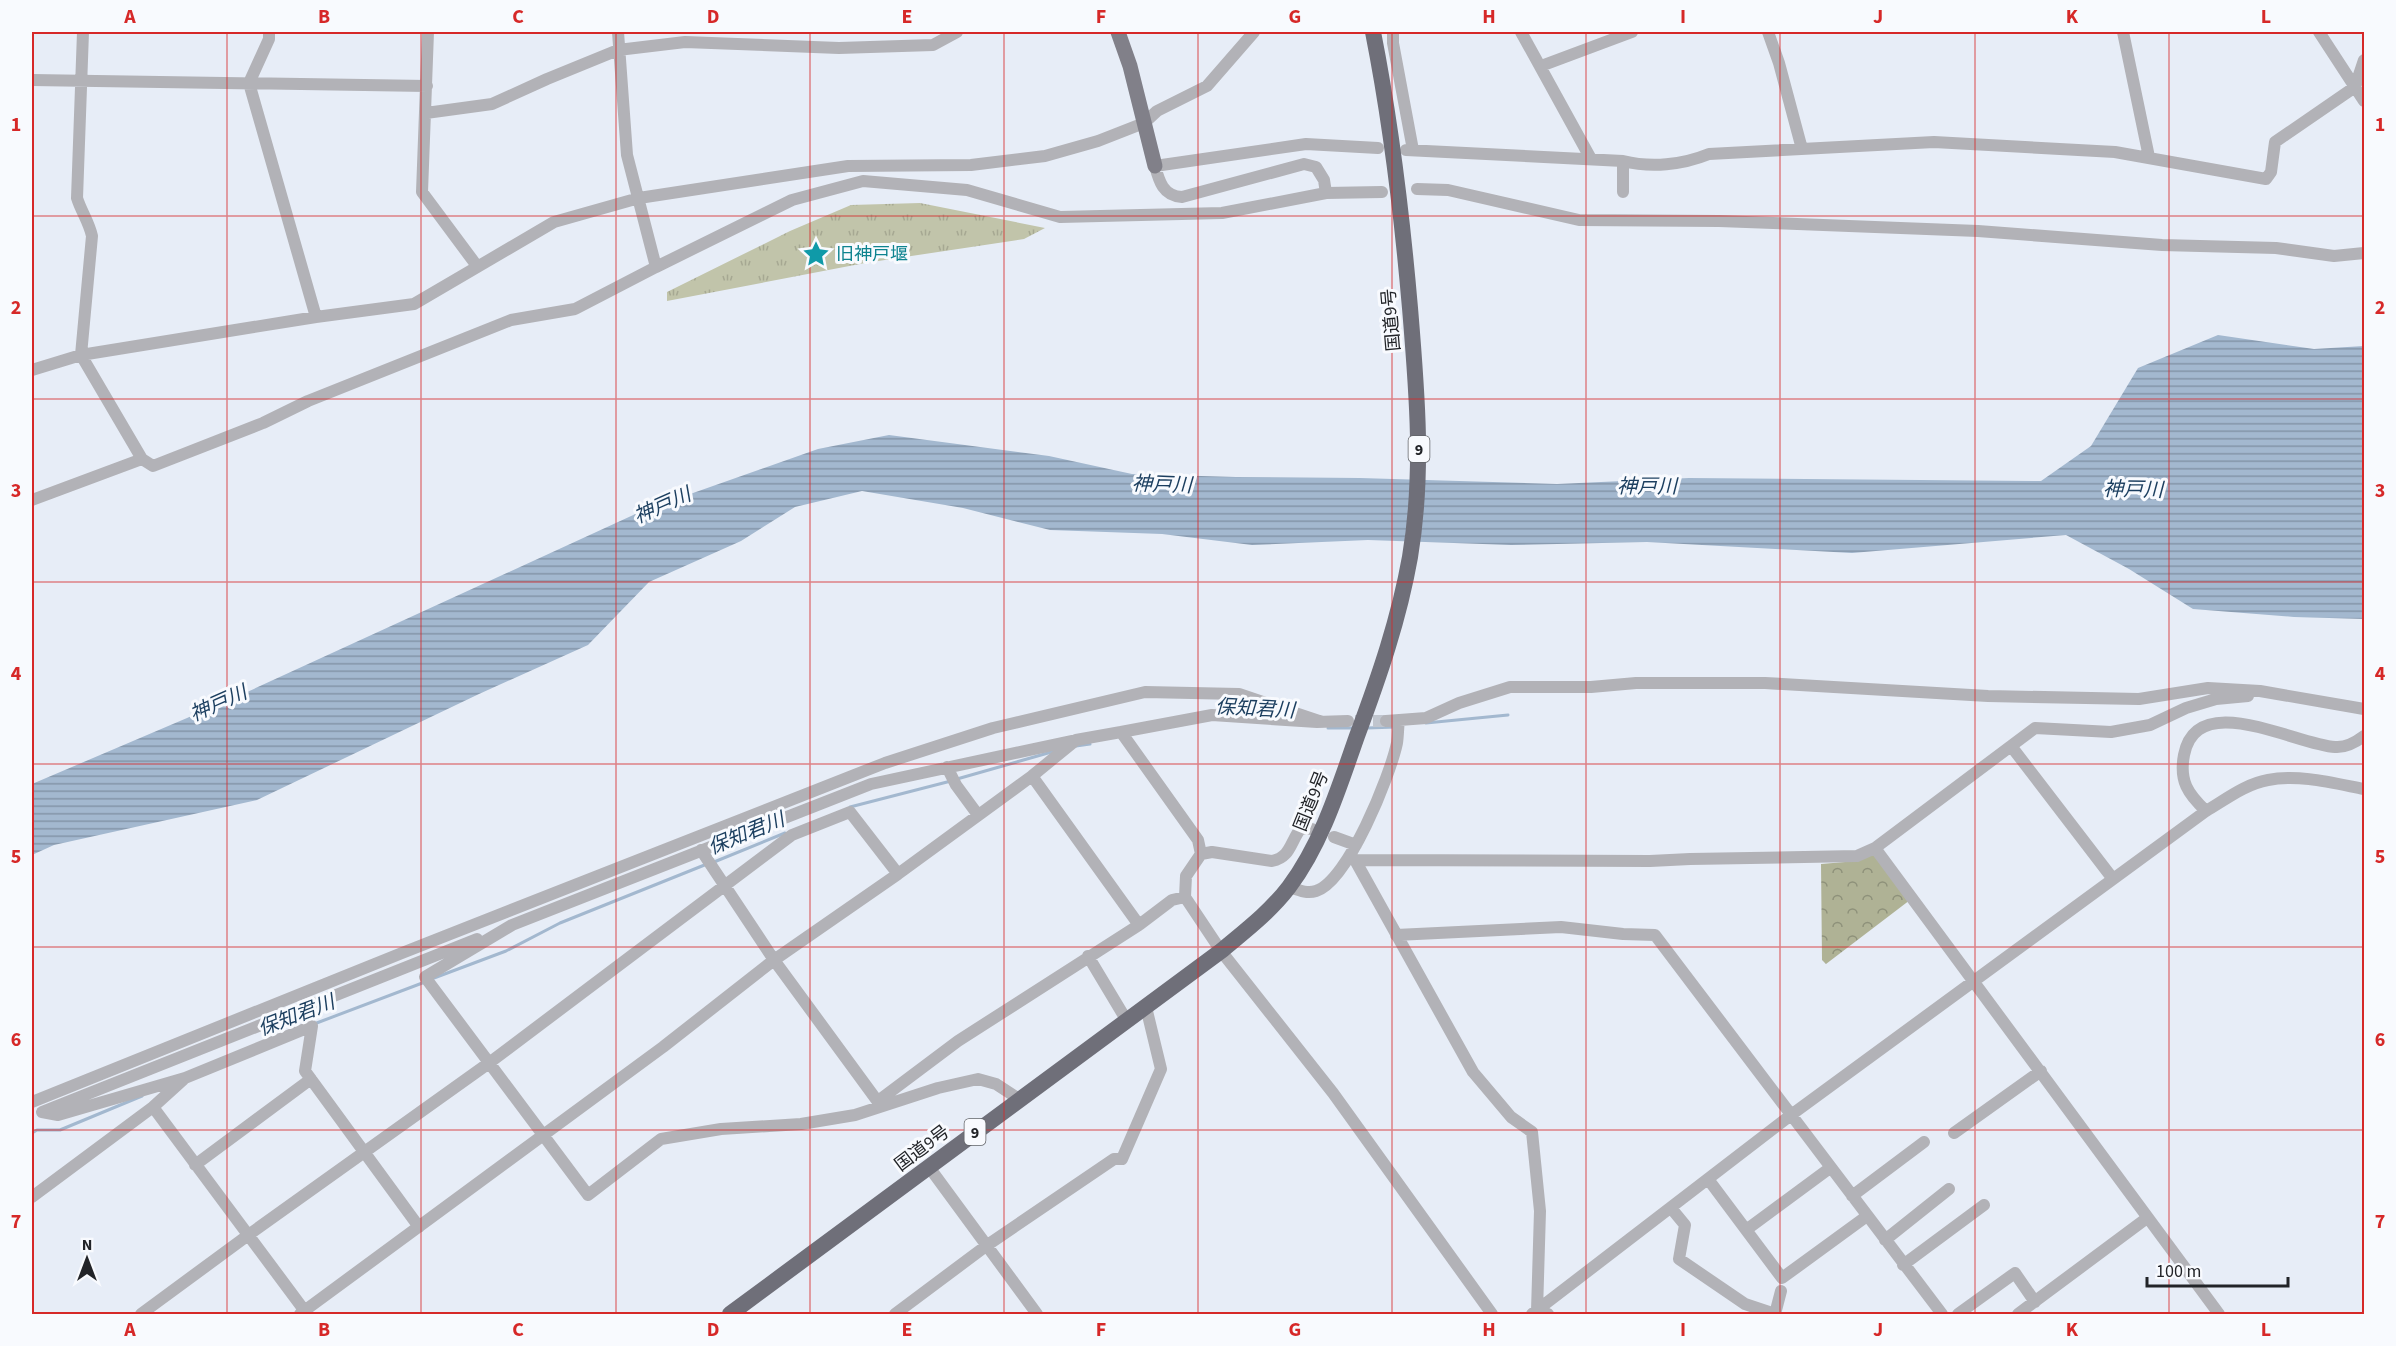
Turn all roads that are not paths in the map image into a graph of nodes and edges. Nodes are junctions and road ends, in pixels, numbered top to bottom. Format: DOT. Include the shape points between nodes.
graph roads {
  1 [pos="83,32"];
  2 [pos="269,32"];
  3 [pos="428,32"];
  4 [pos="618,32"];
  5 [pos="957,32"];
  6 [pos="1118,32"];
  7 [pos="1254,32"];
  8 [pos="1373,32"];
  9 [pos="1393,32"];
  10 [pos="1521,32"];
  11 [pos="1632,32"];
  12 [pos="1768,32"];
  13 [pos="2123,32"];
  14 [pos="2319,32"];
  15 [pos="618,50"];
  16 [pos="2364,63"];
  17 [pos="1541,66"];
  18 [pos="32,80"];
  19 [pos="81,81"];
  20 [pos="249,83"];
  21 [pos="427,86"];
  22 [pos="2355,87"];
  23 [pos="2364,100"];
  24 [pos="426,113"];
  25 [pos="1144,123"];
  26 [pos="1378,148"];
  27 [pos="1802,148"];
  28 [pos="2149,157"];
  29 [pos="1591,159"];
  30 [pos="1623,161"];
  31 [pos="1155,166"];
  32 [pos="1417,189"];
  33 [pos="1382,192"];
  34 [pos="1623,192"];
  35 [pos="1326,193"];
  36 [pos="639,198"];
  37 [pos="2364,253"];
  38 [pos="477,266"];
  39 [pos="656,267"];
  40 [pos="315,317"];
  41 [pos="81,355"];
  42 [pos="32,370"];
  43 [pos="142,459"];
  44 [pos="32,500"];
  45 [pos="2260,691"];
  46 [pos="2364,709"];
  47 [pos="1348,721"];
  48 [pos="1322,722"];
  49 [pos="1121,732"];
  50 [pos="2364,736"];
  51 [pos="1076,740"];
  52 [pos="2011,746"];
  53 [pos="947,767"];
  54 [pos="1032,776"];
  55 [pos="2364,789"];
  56 [pos="2206,812"];
  57 [pos="978,815"];
  58 [pos="1312,829"];
  59 [pos="1334,837"];
  60 [pos="1356,845"];
  61 [pos="1875,848"];
  62 [pos="701,850"];
  63 [pos="1201,854"];
  64 [pos="1353,859"];
  65 [pos="898,874"];
  66 [pos="2112,879"];
  67 [pos="725,886"];
  68 [pos="1289,887"];
  69 [pos="1185,897"];
  70 [pos="512,925"];
  71 [pos="1139,925"];
  72 [pos="1396,935"];
  73 [pos="1221,951"];
  74 [pos="1088,956"];
  75 [pos="774,960"];
  76 [pos="1974,980"];
  77 [pos="1146,1007"];
  78 [pos="1126,1021"];
  79 [pos="489,1063"];
  80 [pos="2041,1071"];
  81 [pos="185,1078"];
  82 [pos="311,1079"];
  83 [pos="1019,1099"];
  84 [pos="32,1102"];
  85 [pos="880,1104"];
  86 [pos="153,1107"];
  87 [pos="37,1114"];
  88 [pos="1791,1115"];
  89 [pos="1954,1133"];
  90 [pos="543,1137"];
  91 [pos="1924,1142"];
  92 [pos="365,1151"];
  93 [pos="195,1165"];
  94 [pos="929,1167"];
  95 [pos="1830,1168"];
  96 [pos="1708,1179"];
  97 [pos="1949,1189"];
  98 [pos="1852,1196"];
  99 [pos="32,1197"];
  100 [pos="1984,1205"];
  101 [pos="1671,1208"];
  102 [pos="1867,1216"];
  103 [pos="2147,1218"];
  104 [pos="419,1227"];
  105 [pos="1746,1230"];
  106 [pos="247,1236"];
  107 [pos="1885,1240"];
  108 [pos="986,1246"];
  109 [pos="1904,1265"];
  110 [pos="1781,1291"];
  111 [pos="2035,1302"];
  112 [pos="304,1313"];
  113 [pos="1539,1313"];
  114 [pos="141,1314"];
  115 [pos="730,1314"];
  116 [pos="895,1314"];
  117 [pos="1037,1314"];
  118 [pos="1492,1314"];
  119 [pos="1775,1314"];
  120 [pos="1942,1314"];
  121 [pos="1958,1314"];
  122 [pos="2018,1314"];
  123 [pos="2219,1314"];
  1 -- 19 [label="street"];
  2 -- 20 [label="street"];
  3 -- 21 [label="street"];
  4 -- 15 [label="street"];
  5 -- 15 [label="street" via="933,45 839,48 685,42"];
  6 -- 25 [label="main road"];
  7 -- 25 [label="street" via="1207,86 1157,111"];
  8 -- 68 [label="highway, 国道9号 / 9" via="1395,157 1417,392 1419,462 1410,556 1387,655 1332,803 1312,850"];
  9 -- 29 [label="street" via="1410,150"];
  10 -- 17 [label="street"];
  11 -- 17 [label="street"];
  12 -- 27 [label="street"];
  13 -- 28 [label="street"];
  14 -- 22 [label="street"];
  15 -- 24 [label="street" via="492,104"];
  15 -- 36 [label="street" via="627,155"];
  16 -- 22 [label="street"];
  17 -- 29 [label="street"];
  18 -- 19 [label="street"];
  19 -- 20 [label="street"];
  19 -- 41 [label="street" via="77,198 92,236"];
  20 -- 21 [label="street"];
  20 -- 40 [label="street"];
  21 -- 24 [label="street"];
  22 -- 23 [label="street"];
  22 -- 28 [label="street" via="2275,142 2271,172 2266,179"];
  24 -- 38 [label="street" via="422,192"];
  25 -- 31 [label="main road"];
  25 -- 36 [label="street" via="1045,156 971,165 849,166"];
  26 -- 31 [label="street" via="1306,144"];
  27 -- 28 [label="street" via="1934,142"];
  27 -- 30 [label="street" via="1709,154 1691,161 1642,166"];
  29 -- 30 [label="street"];
  30 -- 34 [label="street"];
  31 -- 35 [label="street" via="1161,185 1174,197 1304,164 1316,167"];
  32 -- 37 [label="street" via="1448,190 1579,220 1978,231 2162,245 2276,248 2334,256"];
  33 -- 35 [label="street"];
  35 -- 39 [label="street" via="1222,213 1060,217 967,190 862,181 792,200"];
  36 -- 38 [label="street" via="554,222"];
  36 -- 39 [label="street"];
  38 -- 40 [label="street" via="414,304"];
  39 -- 43 [label="street" via="575,309 511,320 153,466"];
  40 -- 41 [label="street"];
  41 -- 42 [label="street"];
  41 -- 43 [label="street"];
  43 -- 44 [label="street"];
  45 -- 46 [label="street"];
  45 -- 52 [label="street" via="2244,698 2216,699 2150,725 2112,732 2035,728"];
  45 -- 60 [label="street" via="2208,688 2139,699 1988,696 1765,683 1510,687 1426,718 1393,721 1397,744"];
  47 -- 48 [label="street"];
  48 -- 49 [label="street" via="1212,715"];
  48 -- 84 [label="street" via="1239,694 1145,692 993,728 885,763"];
  49 -- 51 [label="street"];
  49 -- 63 [label="street" via="1198,840"];
  50 -- 56 [label="street" via="2354,744 2336,747 2238,722 2219,722 2198,731 2186,747 2181,772 2193,799"];
  51 -- 53 [label="street"];
  51 -- 54 [label="street"];
  52 -- 61 [label="street"];
  52 -- 66 [label="street"];
  53 -- 57 [label="street"];
  53 -- 62 [label="street" via="871,784"];
  54 -- 57 [label="street"];
  54 -- 71 [label="street"];
  55 -- 56 [label="street" via="2294,778 2266,780 2244,788"];
  56 -- 66 [label="street"];
  57 -- 65 [label="street"];
  58 -- 63 [label="street" via="1301,828 1288,854 1272,861 1212,852"];
  59 -- 60 [label="street"];
  60 -- 64 [label="street"];
  61 -- 64 [label="street" via="1857,856 1650,861"];
  61 -- 76 [label="street"];
  62 -- 67 [label="street"];
  62 -- 70 [label="street"];
  63 -- 69 [label="street" via="1186,876"];
  64 -- 68 [label="street" via="1317,891"];
  64 -- 72 [label="street"];
  65 -- 67 [label="street" via="850,812 792,835"];
  65 -- 75 [label="street"];
  66 -- 76 [label="street"];
  67 -- 75 [label="street"];
  67 -- 79 [label="street"];
  68 -- 73 [label="highway, 国道9号 / 9"];
  69 -- 71 [label="street" via="1172,900"];
  69 -- 73 [label="street"];
  70 -- 79 [label="street" via="425,977"];
  70 -- 87 [label="street"];
  71 -- 74 [label="street"];
  72 -- 88 [label="street" via="1561,927 1655,935"];
  72 -- 113 [label="street" via="1473,1072 1511,1117 1532,1132 1540,1211"];
  73 -- 77 [label="highway, 国道9号 / 9"];
  73 -- 118 [label="street" via="1333,1093"];
  74 -- 78 [label="street"];
  74 -- 85 [label="street" via="958,1041"];
  75 -- 85 [label="street"];
  75 -- 90 [label="street"];
  76 -- 80 [label="street"];
  76 -- 88 [label="street"];
  77 -- 78 [label="highway, 国道9号 / 9"];
  77 -- 108 [label="street" via="1161,1069 1122,1159 1113,1159"];
  78 -- 83 [label="highway, 国道9号 / 9"];
  79 -- 90 [label="street"];
  79 -- 92 [label="street"];
  80 -- 89 [label="street"];
  80 -- 103 [label="street"];
  81 -- 82 [label="street" via="312,1026 305,1071"];
  81 -- 86 [label="street"];
  81 -- 87 [label="street" via="58,1115"];
  82 -- 92 [label="street"];
  82 -- 93 [label="street"];
  83 -- 85 [label="street" via="996,1084 978,1079"];
  83 -- 94 [label="highway, 国道9号 / 9"];
  85 -- 90 [label="street" via="855,1115 801,1124 661,1138 588,1195"];
  86 -- 93 [label="street"];
  86 -- 99 [label="street"];
  88 -- 95 [label="street"];
  88 -- 96 [label="street"];
  90 -- 104 [label="street"];
  91 -- 98 [label="street"];
  92 -- 104 [label="street"];
  92 -- 106 [label="street"];
  93 -- 106 [label="street"];
  94 -- 108 [label="street"];
  94 -- 115 [label="highway, 国道9号 / 9"];
  95 -- 98 [label="street"];
  95 -- 105 [label="street"];
  96 -- 101 [label="street"];
  96 -- 105 [label="street"];
  97 -- 107 [label="street"];
  98 -- 102 [label="street"];
  100 -- 109 [label="street"];
  101 -- 113 [label="street"];
  101 -- 119 [label="street" via="1685,1225 1678,1259 1745,1304"];
  102 -- 105 [label="street" via="1782,1278"];
  102 -- 107 [label="street"];
  103 -- 111 [label="street"];
  103 -- 123 [label="street"];
  104 -- 112 [label="street"];
  106 -- 112 [label="street"];
  106 -- 114 [label="street"];
  107 -- 109 [label="street"];
  108 -- 116 [label="street"];
  108 -- 117 [label="street"];
  109 -- 120 [label="street"];
  110 -- 119 [label="street"];
  111 -- 121 [label="street" via="2015,1273"];
  111 -- 122 [label="street"];
}
